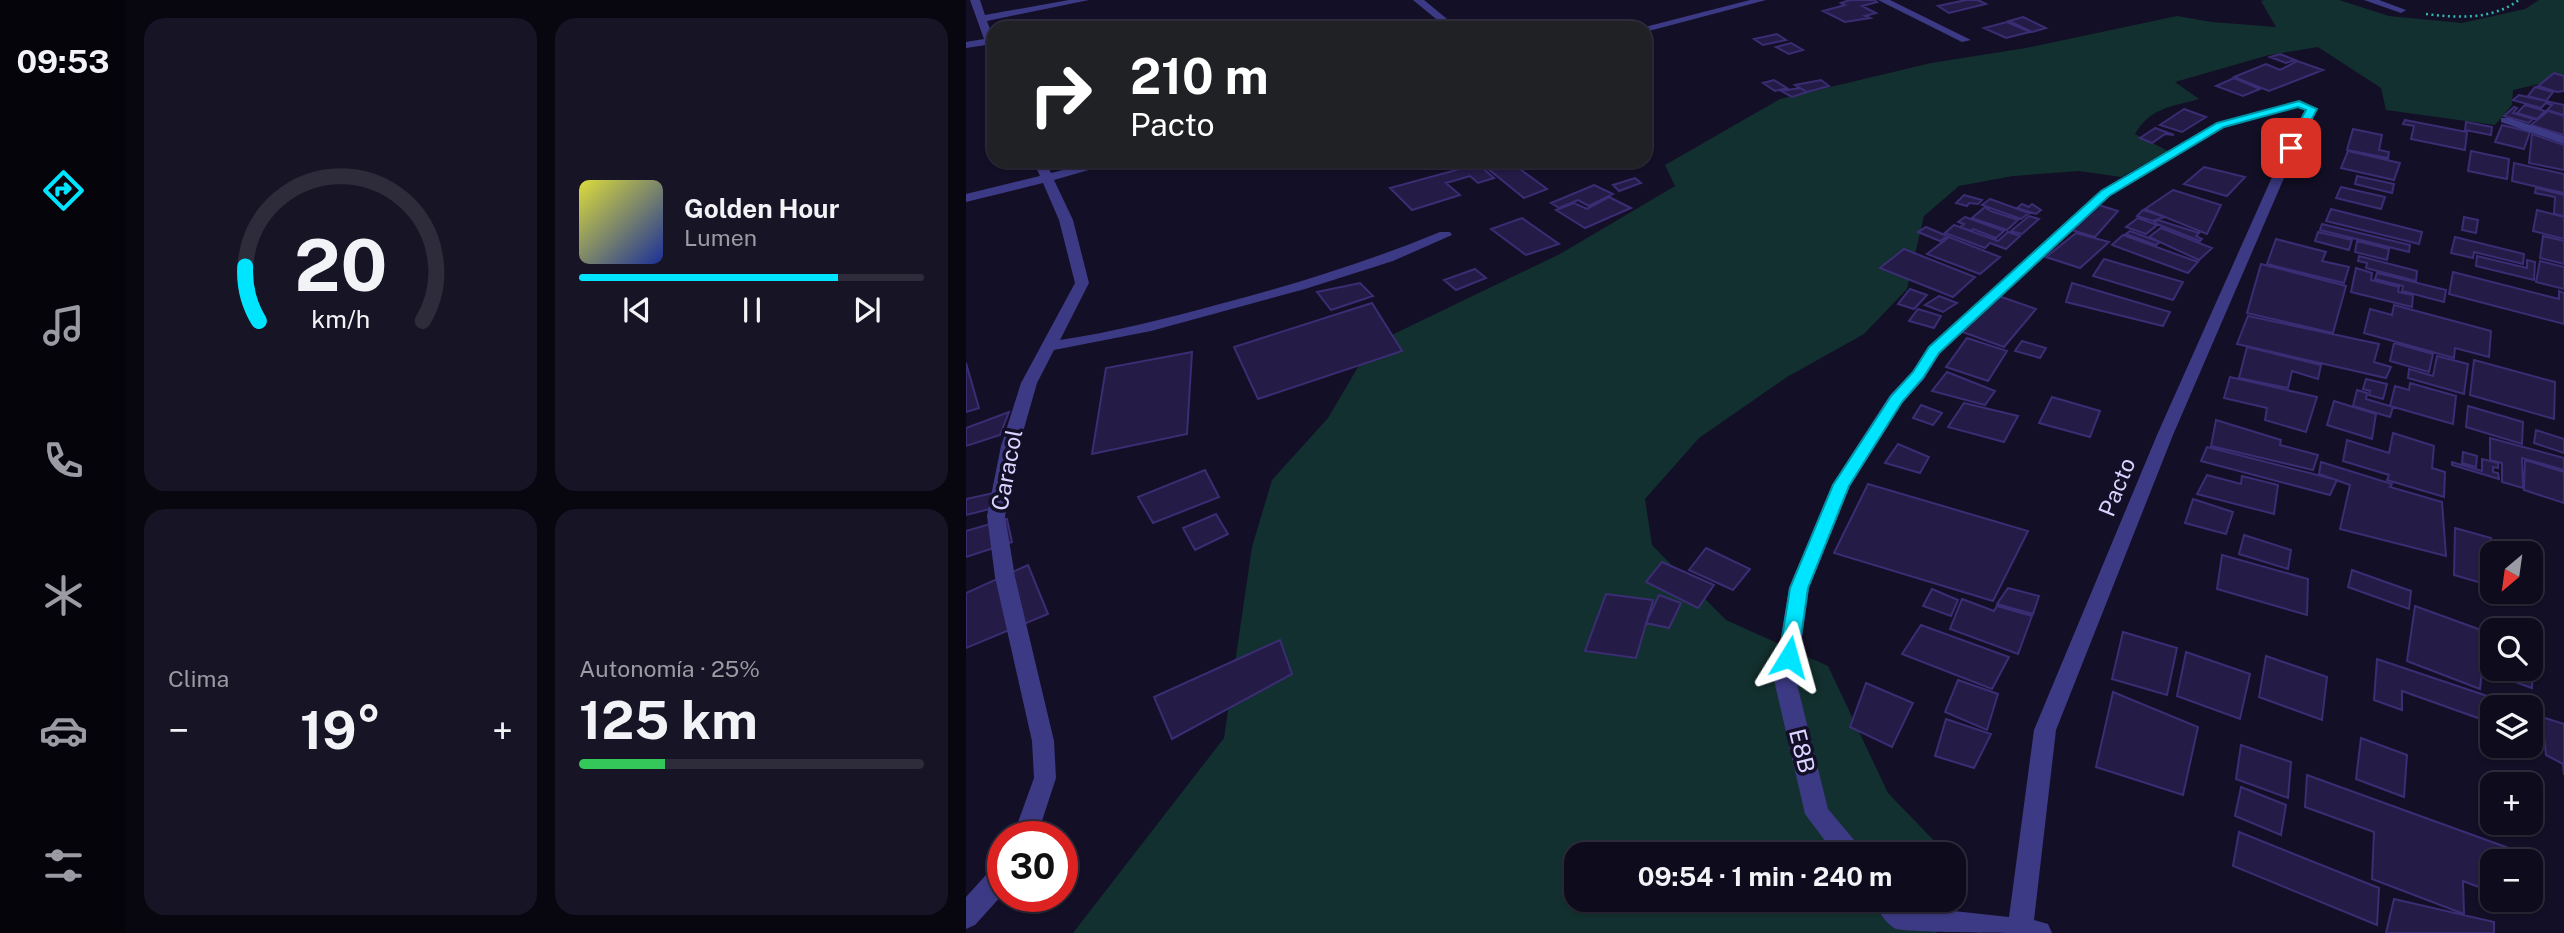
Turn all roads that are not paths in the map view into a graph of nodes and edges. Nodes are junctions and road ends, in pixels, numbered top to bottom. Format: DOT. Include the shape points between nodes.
graph roads {
  1 [pos="975,0"];
  2 [pos="1084,0"];
  3 [pos="1418,0"];
  4 [pos="1761,0"];
  5 [pos="1883,0"];
  6 [pos="2369,0"];
  7 [pos="2400,10"];
  8 [pos="980,19"];
  9 [pos="1444,21"];
  10 [pos="1652,27"];
  11 [pos="987,36"];
  12 [pos="1966,40"];
  13 [pos="987,41"];
  14 [pos="966,46"];
  15 [pos="2281,107"];
  16 [pos="2505,120"];
  17 [pos="2564,140"];
  18 [pos="1043,169"];
  19 [pos="966,198"];
  20 [pos="1445,235"];
  21 [pos="1049,346"];
  22 [pos="1030,821"];
  23 [pos="1840,842"];
  24 [pos="987,893"];
  25 [pos="1896,912"];
  26 [pos="966,916"];
  27 [pos="2025,932"];
  1 -- 8 [label="street"];
  2 -- 8 [label="street"];
  3 -- 9 [label="street"];
  4 -- 10 [label="street"];
  5 -- 12 [label="street"];
  6 -- 7 [label="street"];
  8 -- 11 [label="street"];
  13 -- 14 [label="street"];
  15 -- 23 [label="street, E8B" via="2221,125 2105,193 1934,350 1841,485 1799,588 1785,680 1817,814"];
  15 -- 27 [label="street, Pacto" via="2299,104 2311,109 2165,435 2045,730"];
  16 -- 17 [label="street"];
  18 -- 19 [label="street"];
  18 -- 21 [label="street, Caracol" via="1066,220 1082,283"];
  20 -- 21 [label="street" via="1398,256 1310,284 1150,326"];
  21 -- 22 [label="street, Caracol" via="1028,383 996,516 1005,577 1043,740 1045,778"];
  24 -- 26 [label="street"];
  25 -- 27 [label="street" via="1901,918"];
}
